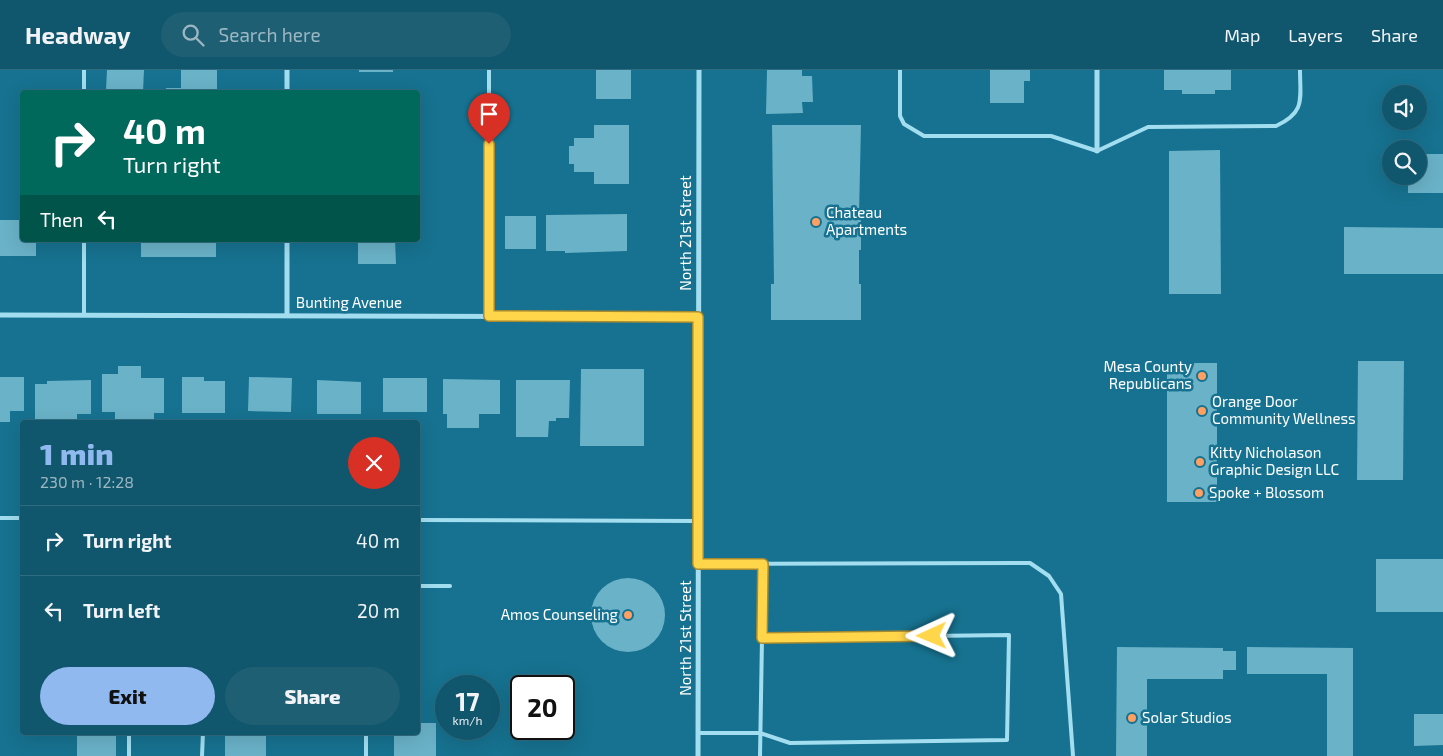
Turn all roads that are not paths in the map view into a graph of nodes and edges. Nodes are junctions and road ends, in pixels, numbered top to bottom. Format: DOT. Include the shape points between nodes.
graph roads {
  1 [pos="84,70"];
  2 [pos="287,70"];
  3 [pos="489,70"];
  4 [pos="698,70"];
  5 [pos="900,70"];
  6 [pos="1097,70"];
  7 [pos="1300,70"];
  8 [pos="84,90"];
  9 [pos="287,90"];
  10 [pos="1097,151"];
  11 [pos="84,242"];
  12 [pos="287,242"];
  13 [pos="0,315"];
  14 [pos="84,315"];
  15 [pos="287,315"];
  16 [pos="489,316"];
  17 [pos="698,317"];
  18 [pos="0,518"];
  19 [pos="20,518"];
  20 [pos="420,520"];
  21 [pos="698,521"];
  22 [pos="698,564"];
  23 [pos="763,564"];
  24 [pos="420,586"];
  25 [pos="450,586"];
  26 [pos="762,638"];
  27 [pos="698,733"];
  28 [pos="760,733"];
  29 [pos="129,735"];
  30 [pos="203,735"];
  31 [pos="366,735"];
  32 [pos="129,756"];
  33 [pos="202,756"];
  34 [pos="366,756"];
  35 [pos="698,756"];
  36 [pos="760,756"];
  37 [pos="1074,756"];
  1 -- 8 [label="lane"];
  2 -- 9 [label="street"];
  3 -- 16 [label="lane"];
  4 -- 17 [label="street, North 21st Street"];
  5 -- 10 [label="lane" via="900,116 904,124 924,136 1051,136"];
  6 -- 10 [label="street"];
  7 -- 10 [label="lane" via="1298,111 1291,119 1276,126 1148,127"];
  11 -- 14 [label="lane"];
  12 -- 15 [label="street"];
  13 -- 14 [label="street, Bunting Avenue"];
  14 -- 15 [label="street, Bunting Avenue"];
  15 -- 16 [label="street, Bunting Avenue"];
  16 -- 17 [label="street, Bunting Avenue"];
  17 -- 21 [label="street, North 21st Street"];
  18 -- 19 [label="lane"];
  20 -- 21 [label="lane"];
  21 -- 22 [label="street, North 21st Street"];
  22 -- 23 [label="lane"];
  22 -- 27 [label="street, North 21st Street"];
  23 -- 26 [label="lane"];
  23 -- 37 [label="lane" via="1030,563 1049,576 1061,594"];
  24 -- 25 [label="lane"];
  26 -- 28 [label="lane"];
  26 -- 28 [label="lane" via="1009,635 1007,740 790,743"];
  27 -- 28 [label="lane"];
  27 -- 35 [label="street, North 21st Street"];
  28 -- 36 [label="lane"];
  29 -- 32 [label="lane"];
  30 -- 33 [label="lane"];
  31 -- 34 [label="lane"];
}
